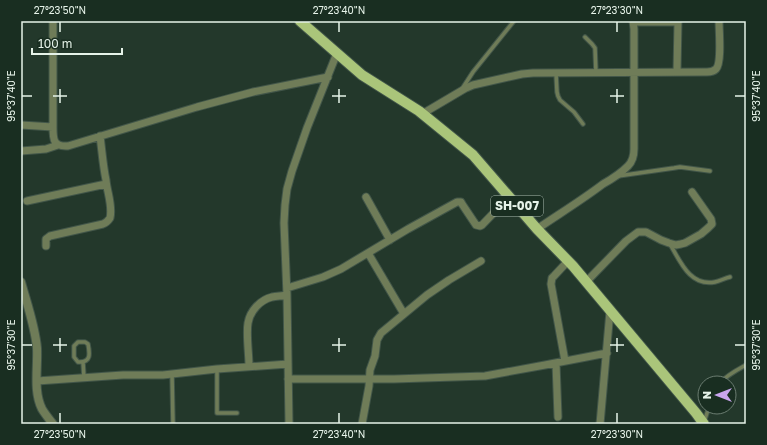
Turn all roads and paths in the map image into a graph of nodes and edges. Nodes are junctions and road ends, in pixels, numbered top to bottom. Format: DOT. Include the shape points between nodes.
graph roads {
  1 [pos="53,21"];
  2 [pos="300,21"];
  3 [pos="514,21"];
  4 [pos="678,21"];
  5 [pos="719,21"];
  6 [pos="633,22"];
  7 [pos="585,36"];
  8 [pos="337,53"];
  9 [pos="596,72"];
  10 [pos="635,72"];
  11 [pos="677,72"];
  12 [pos="556,73"];
  13 [pos="328,76"];
  14 [pos="461,91"];
  15 [pos="422,114"];
  16 [pos="583,124"];
  17 [pos="21,125"];
  18 [pos="53,127"];
  19 [pos="100,136"];
  20 [pos="58,145"];
  21 [pos="21,151"];
  22 [pos="710,172"];
  23 [pos="614,177"];
  24 [pos="106,184"];
  25 [pos="692,192"];
  26 [pos="366,197"];
  27 [pos="509,197"];
  28 [pos="27,201"];
  29 [pos="536,229"];
  30 [pos="390,240"];
  31 [pos="669,243"];
  32 [pos="46,246"];
  33 [pos="368,253"];
  34 [pos="481,261"];
  35 [pos="568,261"];
  36 [pos="730,277"];
  37 [pos="21,282"];
  38 [pos="586,282"];
  39 [pos="287,292"];
  40 [pos="610,311"];
  41 [pos="404,314"];
  42 [pos="606,353"];
  43 [pos="565,361"];
  44 [pos="83,362"];
  45 [pos="556,363"];
  46 [pos="288,364"];
  47 [pos="746,365"];
  48 [pos="250,366"];
  49 [pos="217,369"];
  50 [pos="172,374"];
  51 [pos="730,375"];
  52 [pos="84,378"];
  53 [pos="288,379"];
  54 [pos="369,380"];
  55 [pos="37,381"];
  56 [pos="237,413"];
  57 [pos="558,417"];
  58 [pos="52,424"];
  59 [pos="173,424"];
  60 [pos="289,424"];
  61 [pos="362,424"];
  62 [pos="600,424"];
  63 [pos="704,424"];
  1 -- 18 [label="street"];
  2 -- 8 [label="main road, SH-007"];
  3 -- 14 [label="lane"];
  4 -- 6 [label="street"];
  4 -- 11 [label="street"];
  5 -- 11 [label="street" via="720,57 716,69 712,72"];
  6 -- 10 [label="street"];
  7 -- 9 [label="lane" via="596,48"];
  8 -- 13 [label="street"];
  8 -- 15 [label="main road, SH-007" via="362,76"];
  9 -- 10 [label="street"];
  9 -- 12 [label="street"];
  10 -- 11 [label="street"];
  10 -- 23 [label="street" via="634,155 628,166"];
  12 -- 14 [label="street" via="522,74"];
  12 -- 16 [label="lane" via="560,100"];
  13 -- 19 [label="street" via="253,92"];
  13 -- 39 [label="street" via="294,164 287,190 284,223"];
  14 -- 15 [label="street"];
  15 -- 27 [label="main road, SH-007" via="473,156"];
  17 -- 18 [label="street"];
  18 -- 20 [label="street" via="53,137"];
  19 -- 20 [label="street" via="68,146"];
  19 -- 24 [label="street"];
  20 -- 21 [label="street" via="46,149"];
  22 -- 23 [label="lane" via="674,168"];
  23 -- 29 [label="street"];
  24 -- 28 [label="street"];
  24 -- 32 [label="street" via="110,196 109,220 50,236 46,239"];
  25 -- 31 [label="street" via="711,219 711,226 685,243"];
  26 -- 30 [label="street"];
  27 -- 29 [label="main road, SH-007"];
  27 -- 30 [label="street" via="485,224 480,226 476,225 461,202 457,202"];
  29 -- 35 [label="main road, SH-007"];
  30 -- 33 [label="street"];
  31 -- 36 [label="lane" via="684,269 698,281 716,282"];
  31 -- 38 [label="street" via="646,232 638,232"];
  33 -- 39 [label="street" via="341,269"];
  33 -- 41 [label="street"];
  34 -- 41 [label="street" via="427,295"];
  35 -- 38 [label="main road, SH-007"];
  35 -- 43 [label="street" via="552,278 551,284"];
  37 -- 55 [label="street" via="32,318"];
  38 -- 40 [label="main road, SH-007"];
  39 -- 46 [label="street"];
  39 -- 48 [label="street" via="263,300 251,313 247,329"];
  40 -- 42 [label="street"];
  40 -- 63 [label="main road, SH-007"];
  41 -- 54 [label="street" via="378,337"];
  42 -- 43 [label="street"];
  42 -- 62 [label="street"];
  43 -- 45 [label="street"];
  44 -- 44 [label="lane" via="78,362 74,357 74,346 78,342 87,343 89,347 89,359"];
  44 -- 52 [label="lane"];
  45 -- 54 [label="street" via="485,376"];
  45 -- 57 [label="street"];
  46 -- 48 [label="street"];
  46 -- 53 [label="street"];
  47 -- 51 [label="lane"];
  48 -- 49 [label="street"];
  49 -- 50 [label="street"];
  49 -- 56 [label="lane" via="217,413"];
  50 -- 52 [label="street"];
  50 -- 59 [label="lane"];
  52 -- 55 [label="street"];
  53 -- 54 [label="street"];
  53 -- 60 [label="street"];
  54 -- 61 [label="street"];
  55 -- 58 [label="street" via="42,408"];
}
